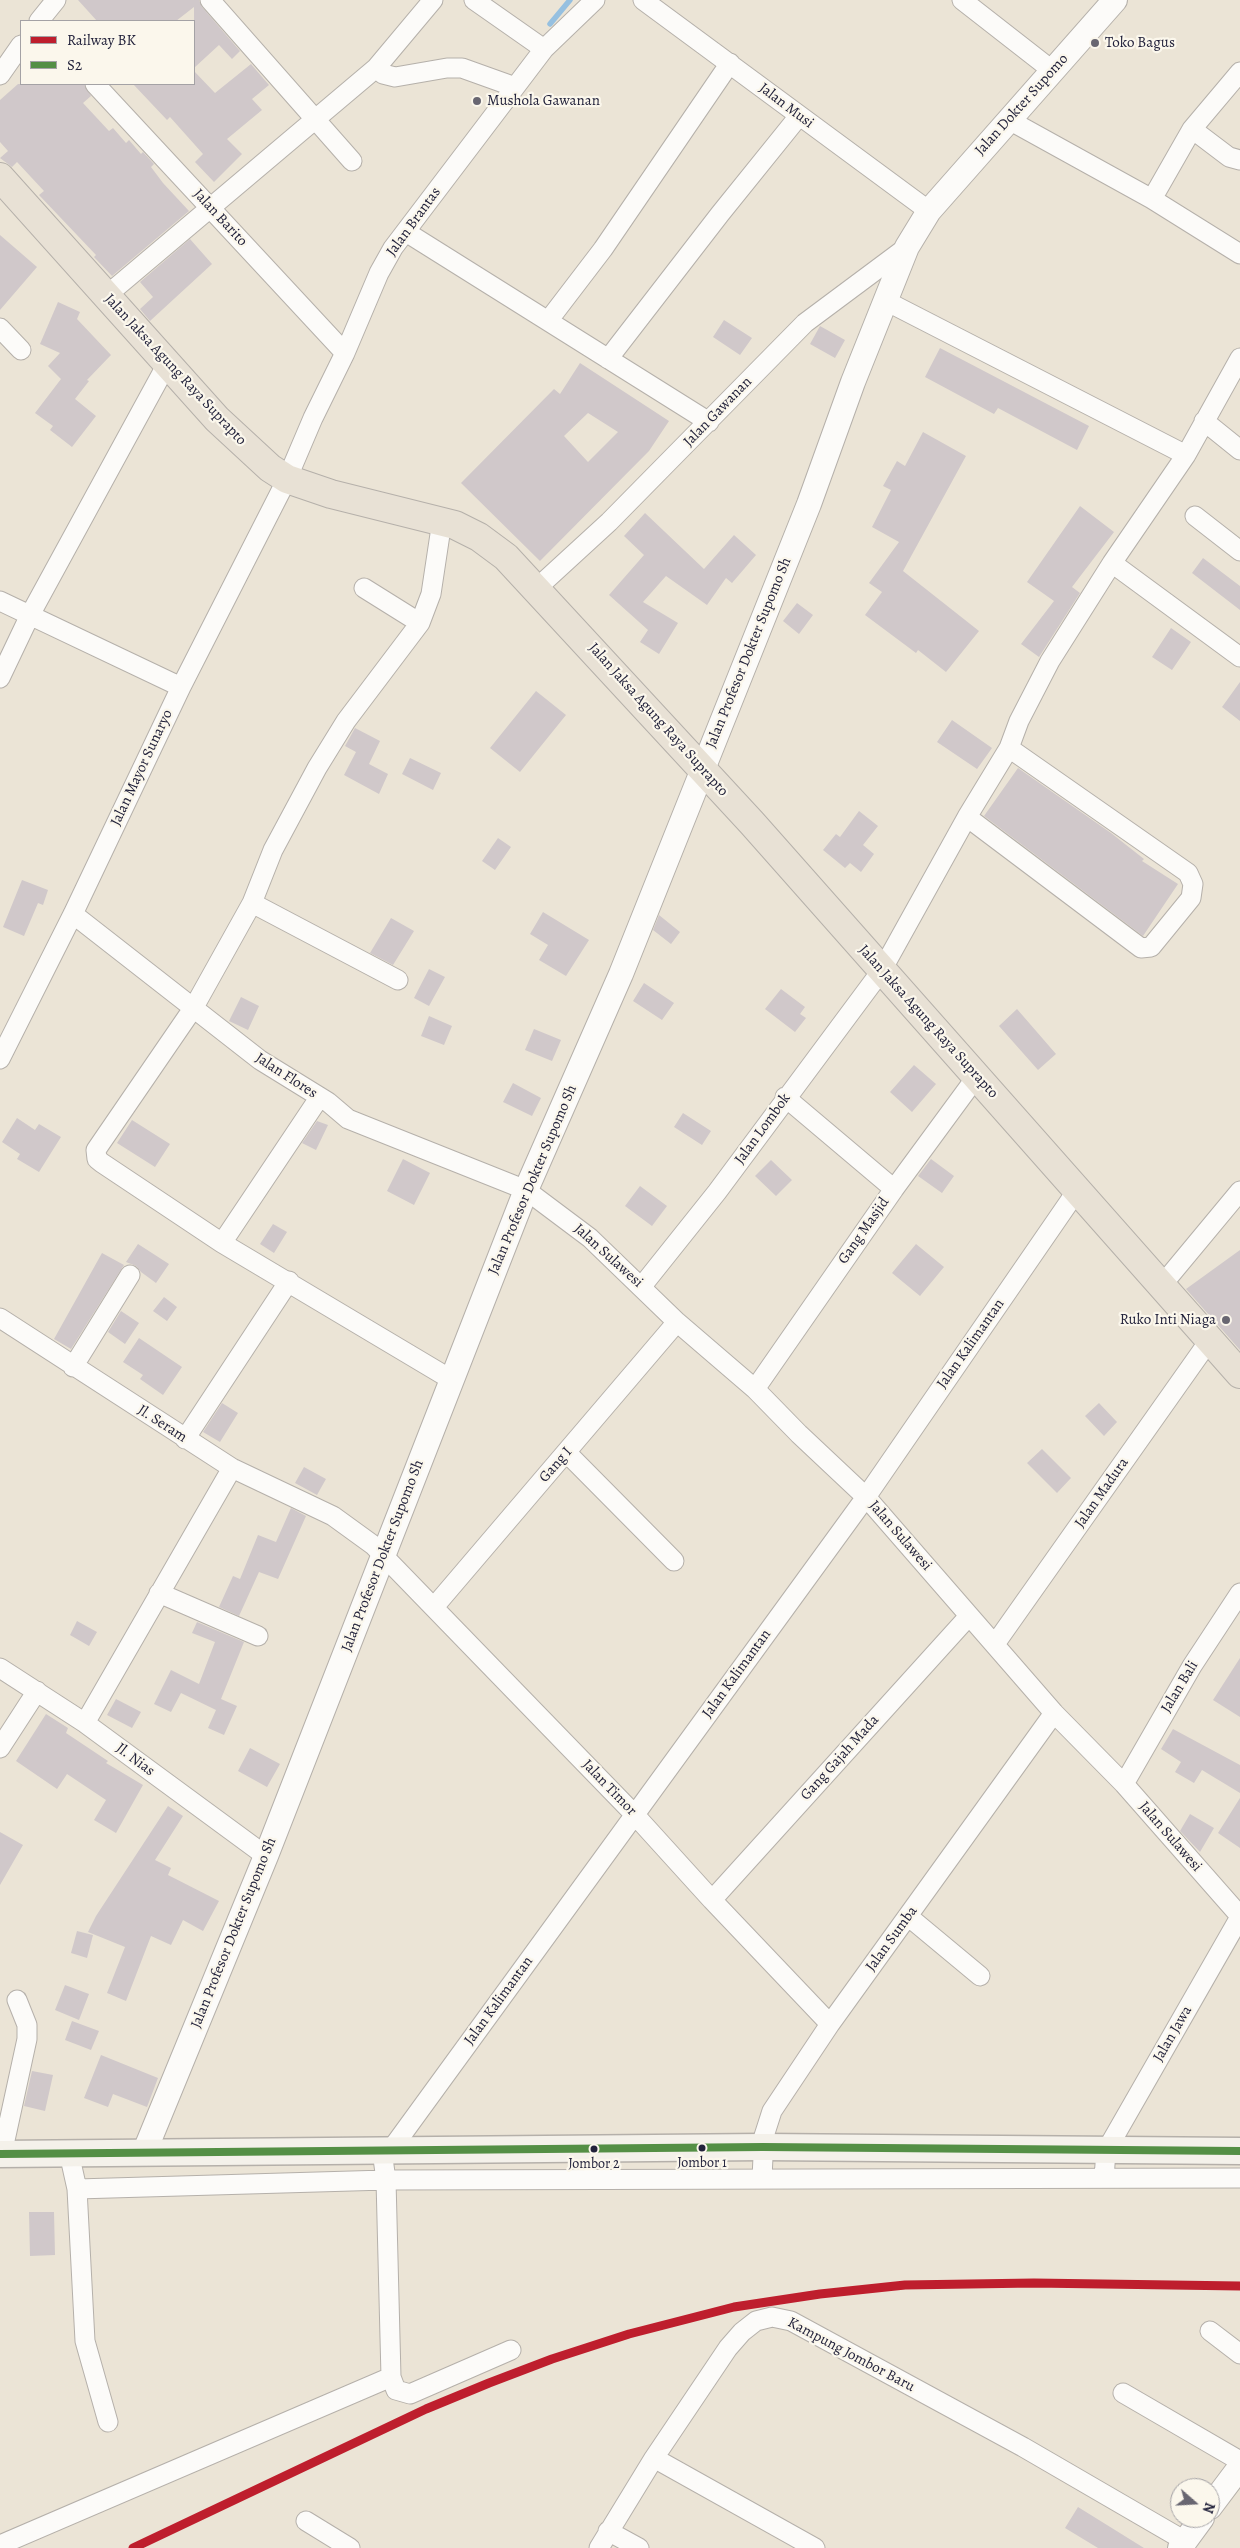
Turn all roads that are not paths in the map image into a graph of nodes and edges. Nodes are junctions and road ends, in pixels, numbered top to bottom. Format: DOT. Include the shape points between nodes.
graph roads {
  1 [pos="56,0"];
  2 [pos="210,0"];
  3 [pos="433,0"];
  4 [pos="474,0"];
  5 [pos="595,0"];
  6 [pos="644,0"];
  7 [pos="962,0"];
  8 [pos="1115,0"];
  9 [pos="40,20"];
  10 [pos="20,47"];
  11 [pos="544,49"];
  12 [pos="730,64"];
  13 [pos="376,68"];
  14 [pos="1053,71"];
  15 [pos="1240,72"];
  16 [pos="0,75"];
  17 [pos="96,85"];
  18 [pos="510,85"];
  19 [pos="799,116"];
  20 [pos="315,120"];
  21 [pos="1008,120"];
  22 [pos="1192,129"];
  23 [pos="1240,160"];
  24 [pos="352,161"];
  25 [pos="0,177"];
  26 [pos="1152,199"];
  27 [pos="210,207"];
  28 [pos="929,211"];
  29 [pos="406,232"];
  30 [pos="907,247"];
  31 [pos="1240,254"];
  32 [pos="107,295"];
  33 [pos="884,300"];
  34 [pos="548,321"];
  35 [pos="0,328"];
  36 [pos="21,350"];
  37 [pos="345,353"];
  38 [pos="1240,358"];
  39 [pos="608,359"];
  40 [pos="167,364"];
  41 [pos="709,422"];
  42 [pos="1204,422"];
  43 [pos="1240,450"];
  44 [pos="1186,454"];
  45 [pos="287,479"];
  46 [pos="1195,516"];
  47 [pos="442,521"];
  48 [pos="1240,551"];
  49 [pos="1112,563"];
  50 [pos="364,588"];
  51 [pos="537,588"];
  52 [pos="0,601"];
  53 [pos="30,615"];
  54 [pos="420,623"];
  55 [pos="1240,657"];
  56 [pos="0,678"];
  57 [pos="181,687"];
  58 [pos="1009,748"];
  59 [pos="702,769"];
  60 [pos="967,817"];
  61 [pos="252,903"];
  62 [pos="73,914"];
  63 [pos="882,970"];
  64 [pos="398,980"];
  65 [pos="194,1007"];
  66 [pos="0,1059"];
  67 [pos="977,1076"];
  68 [pos="785,1097"];
  69 [pos="320,1098"];
  70 [pos="894,1189"];
  71 [pos="526,1190"];
  72 [pos="1240,1191"];
  73 [pos="1076,1192"];
  74 [pos="222,1243"];
  75 [pos="130,1275"];
  76 [pos="289,1281"];
  77 [pos="1162,1285"];
  78 [pos="642,1286"];
  79 [pos="0,1318"];
  80 [pos="677,1322"];
  81 [pos="1209,1341"];
  82 [pos="73,1367"];
  83 [pos="1240,1374"];
  84 [pos="452,1380"];
  85 [pos="755,1389"];
  86 [pos="185,1440"];
  87 [pos="567,1453"];
  88 [pos="232,1468"];
  89 [pos="866,1497"];
  90 [pos="384,1556"];
  91 [pos="674,1561"];
  92 [pos="159,1593"];
  93 [pos="1240,1593"];
  94 [pos="434,1607"];
  95 [pos="969,1616"];
  96 [pos="258,1636"];
  97 [pos="995,1644"];
  98 [pos="0,1668"];
  99 [pos="37,1691"];
  100 [pos="1054,1713"];
  101 [pos="85,1723"];
  102 [pos="0,1748"];
  103 [pos="1124,1784"];
  104 [pos="634,1814"];
  105 [pos="266,1856"];
  106 [pos="712,1900"];
  107 [pos="1240,1916"];
  108 [pos="909,1917"];
  109 [pos="980,1976"];
  110 [pos="17,2000"];
  111 [pos="830,2024"];
  112 [pos="763,2147"];
  113 [pos="386,2151"];
  114 [pos="1106,2151"];
  115 [pos="1240,2151"];
  116 [pos="69,2153"];
  117 [pos="144,2153"];
  118 [pos="1,2154"];
  119 [pos="762,2178"];
  120 [pos="1104,2178"];
  121 [pos="1240,2178"];
  122 [pos="386,2180"];
  123 [pos="77,2190"];
  124 [pos="1210,2331"];
  125 [pos="511,2350"];
  126 [pos="1240,2354"];
  127 [pos="391,2376"];
  128 [pos="1123,2392"];
  129 [pos="108,2422"];
  130 [pos="654,2458"];
  131 [pos="1240,2461"];
  132 [pos="1240,2466"];
  133 [pos="1220,2493"];
  134 [pos="306,2520"];
  135 [pos="1195,2528"];
  136 [pos="608,2531"];
  137 [pos="0,2545"];
  138 [pos="1182,2545"];
  139 [pos="350,2548"];
  140 [pos="599,2548"];
  141 [pos="639,2548"];
  142 [pos="815,2548"];
  1 -- 9 [label="street"];
  2 -- 20 [label="street"];
  3 -- 13 [label="street"];
  4 -- 11 [label="street"];
  5 -- 11 [label="street, Jalan Brantas"];
  6 -- 12 [label="street, Jalan Musi"];
  7 -- 14 [label="street"];
  8 -- 14 [label="street, Jalan Dokter Supomo"];
  10 -- 16 [label="street"];
  11 -- 18 [label="street, Jalan Brantas"];
  12 -- 19 [label="street, Jalan Musi"];
  12 -- 34 [label="street" via="603,250"];
  13 -- 18 [label="street" via="390,77 462,68"];
  13 -- 20 [label="street"];
  14 -- 21 [label="street, Jalan Dokter Supomo"];
  15 -- 22 [label="street"];
  17 -- 27 [label="street, Jalan Barito"];
  18 -- 29 [label="street, Jalan Brantas"];
  19 -- 28 [label="street, Jalan Musi"];
  19 -- 39 [label="street"];
  20 -- 24 [label="street"];
  20 -- 27 [label="street"];
  21 -- 26 [label="street"];
  21 -- 28 [label="street, Jalan Dokter Supomo"];
  22 -- 23 [label="street" via="1229,157"];
  22 -- 26 [label="street"];
  25 -- 32 [label="main road, Jalan Jaksa Agung Raya Suprapto"];
  26 -- 31 [label="street"];
  27 -- 32 [label="street"];
  27 -- 37 [label="street, Jalan Barito"];
  28 -- 30 [label="street, Jalan Profesor Dokter Supomo Sh"];
  29 -- 34 [label="street"];
  29 -- 37 [label="street, Jalan Brantas" via="379,273"];
  30 -- 33 [label="street, Jalan Profesor Dokter Supomo Sh"];
  30 -- 41 [label="street, Jalan Gawanan" via="805,323"];
  32 -- 40 [label="main road, Jalan Jaksa Agung Raya Suprapto"];
  33 -- 44 [label="street"];
  33 -- 59 [label="street, Jalan Profesor Dokter Supomo Sh" via="809,504"];
  34 -- 39 [label="street"];
  35 -- 36 [label="street"];
  37 -- 45 [label="street, Jalan Brantas"];
  38 -- 42 [label="street, Jalan Lombok"];
  39 -- 41 [label="street"];
  40 -- 45 [label="main road, Jalan Jaksa Agung Raya Suprapto" via="234,437"];
  40 -- 53 [label="street"];
  41 -- 51 [label="street, Jalan Gawanan" via="609,522"];
  42 -- 43 [label="street"];
  42 -- 44 [label="street, Jalan Lombok"];
  44 -- 49 [label="street, Jalan Lombok"];
  45 -- 47 [label="main road, Jalan Jaksa Agung Raya Suprapto" via="331,494"];
  45 -- 57 [label="street, Jalan Mayor Sunaryo"];
  46 -- 48 [label="street"];
  47 -- 51 [label="main road, Jalan Jaksa Agung Raya Suprapto" via="479,537 506,557"];
  47 -- 54 [label="street" via="431,594"];
  49 -- 55 [label="street"];
  49 -- 58 [label="street, Jalan Lombok" via="1050,661"];
  50 -- 54 [label="street"];
  51 -- 59 [label="main road, Jalan Jaksa Agung Raya Suprapto"];
  52 -- 53 [label="street"];
  53 -- 56 [label="street"];
  53 -- 57 [label="street"];
  54 -- 61 [label="street" via="346,721 317,768 273,850"];
  57 -- 62 [label="street, Jalan Mayor Sunaryo"];
  58 -- 60 [label="street, Jalan Lombok"];
  58 -- 60 [label="street" via="1188,873 1194,884 1191,898 1151,947 1141,948"];
  59 -- 63 [label="main road, Jalan Jaksa Agung Raya Suprapto"];
  59 -- 71 [label="street, Jalan Profesor Dokter Supomo Sh" via="621,974"];
  60 -- 63 [label="street, Jalan Lombok"];
  61 -- 64 [label="street"];
  61 -- 65 [label="street"];
  62 -- 65 [label="street, Jalan Flores"];
  62 -- 66 [label="street, Jalan Mayor Sunaryo"];
  63 -- 67 [label="main road, Jalan Jaksa Agung Raya Suprapto"];
  63 -- 68 [label="street, Jalan Lombok"];
  65 -- 69 [label="street, Jalan Flores" via="260,1060"];
  65 -- 74 [label="street" via="98,1143 96,1155 102,1163"];
  67 -- 70 [label="street, Gang Masjid"];
  67 -- 73 [label="main road, Jalan Jaksa Agung Raya Suprapto"];
  68 -- 70 [label="street"];
  68 -- 78 [label="street, Jalan Lombok" via="717,1192"];
  69 -- 71 [label="street, Jalan Flores" via="348,1119"];
  69 -- 74 [label="street"];
  70 -- 85 [label="street, Gang Masjid"];
  71 -- 78 [label="street, Jalan Sulawesi" via="590,1238"];
  71 -- 84 [label="street, Jalan Profesor Dokter Supomo Sh"];
  72 -- 77 [label="street"];
  73 -- 77 [label="main road, Jalan Jaksa Agung Raya Suprapto"];
  73 -- 89 [label="street, Jalan Kalimantan"];
  74 -- 76 [label="street"];
  75 -- 82 [label="street"];
  76 -- 84 [label="street"];
  76 -- 86 [label="street"];
  77 -- 81 [label="main road, Jalan Jaksa Agung Raya Suprapto"];
  78 -- 80 [label="street, Jalan Sulawesi"];
  79 -- 82 [label="street, Jl. Seram"];
  80 -- 85 [label="street, Jalan Sulawesi"];
  80 -- 87 [label="street, Gang I"];
  81 -- 83 [label="main road, Jalan Jaksa Agung Raya Suprapto"];
  81 -- 97 [label="street, Jalan Madura"];
  82 -- 86 [label="street, Jl. Seram"];
  84 -- 90 [label="street, Jalan Profesor Dokter Supomo Sh"];
  85 -- 89 [label="street, Jalan Sulawesi"];
  86 -- 88 [label="street, Jl. Seram"];
  87 -- 91 [label="street"];
  87 -- 94 [label="street, Gang I"];
  88 -- 90 [label="street, Jl. Seram" via="339,1520"];
  88 -- 92 [label="street"];
  89 -- 95 [label="street, Jalan Sulawesi"];
  89 -- 104 [label="street, Jalan Kalimantan"];
  90 -- 94 [label="street, Jalan Timor"];
  90 -- 105 [label="street, Jalan Profesor Dokter Supomo Sh"];
  92 -- 96 [label="street"];
  92 -- 101 [label="street"];
  93 -- 103 [label="street, Jalan Bali" via="1192,1666"];
  94 -- 104 [label="street, Jalan Timor"];
  95 -- 97 [label="street, Jalan Sulawesi"];
  95 -- 106 [label="street, Gang Gajah Mada"];
  97 -- 100 [label="street, Jalan Sulawesi"];
  98 -- 99 [label="street, Jl. Nias"];
  99 -- 101 [label="street, Jl. Nias"];
  99 -- 102 [label="street"];
  100 -- 103 [label="street, Jalan Sulawesi"];
  100 -- 108 [label="street, Jalan Sumba"];
  101 -- 105 [label="street, Jl. Nias"];
  103 -- 107 [label="street, Jalan Sulawesi"];
  104 -- 106 [label="street, Jalan Timor"];
  104 -- 113 [label="street, Jalan Kalimantan"];
  105 -- 117 [label="street, Jalan Profesor Dokter Supomo Sh"];
  106 -- 111 [label="street, Jalan Timor"];
  107 -- 114 [label="street, Jalan Jawa"];
  108 -- 109 [label="street"];
  108 -- 111 [label="street, Jalan Sumba"];
  110 -- 118 [label="street" via="27,2025 27,2039"];
  111 -- 112 [label="street, Jalan Sumba" via="772,2111"];
  112 -- 113 [label="main road"];
  112 -- 114 [label="main road"];
  112 -- 119 [label="street, Jalan Sumba"];
  113 -- 117 [label="main road"];
  113 -- 122 [label="street"];
  114 -- 115 [label="main road"];
  114 -- 120 [label="street"];
  116 -- 117 [label="main road"];
  116 -- 118 [label="main road"];
  116 -- 123 [label="street"];
  119 -- 120 [label="street"];
  119 -- 122 [label="street"];
  120 -- 121 [label="street"];
  122 -- 123 [label="street"];
  122 -- 127 [label="street"];
  123 -- 129 [label="street" via="85,2341"];
  124 -- 126 [label="street"];
  125 -- 127 [label="street" via="410,2394 396,2390"];
  127 -- 137 [label="street"];
  128 -- 131 [label="street"];
  130 -- 136 [label="street, Kampung Jombor Baru"];
  130 -- 138 [label="street, Kampung Jombor Baru" via="742,2332 756,2322 772,2317 791,2321 1014,2442"];
  130 -- 142 [label="street"];
  132 -- 133 [label="street"];
  134 -- 139 [label="street"];
  135 -- 138 [label="street"];
  136 -- 140 [label="street, Kampung Jombor Baru"];
  136 -- 141 [label="street"];
}
